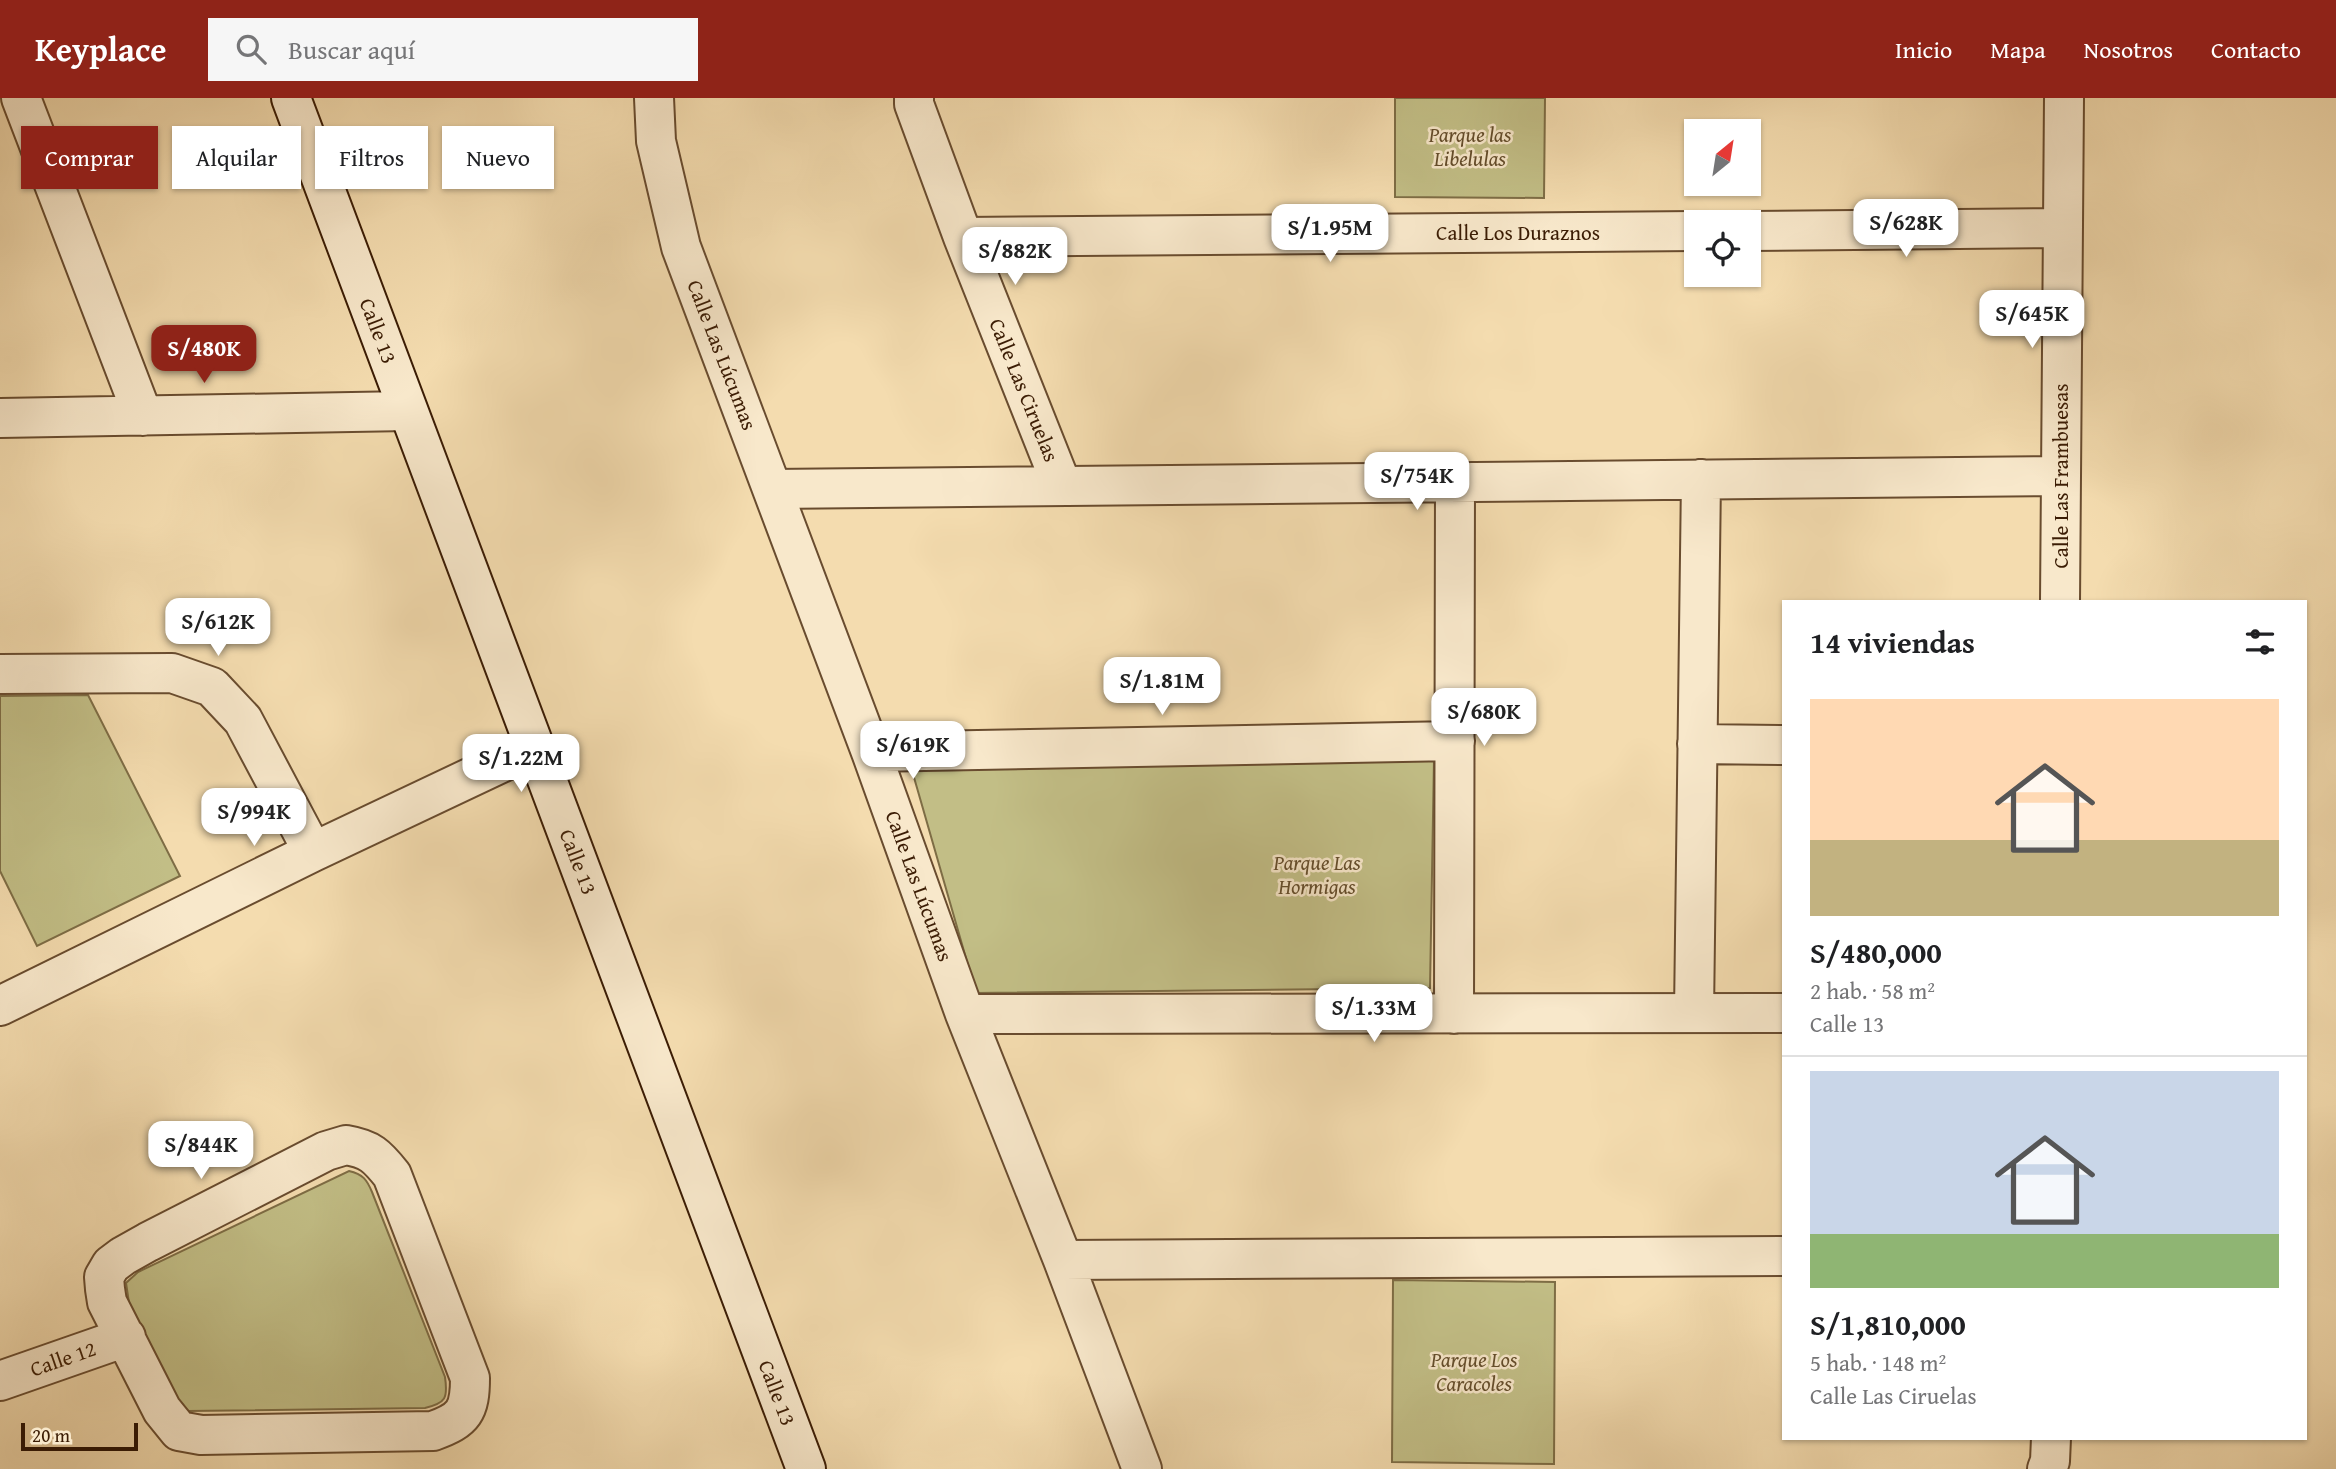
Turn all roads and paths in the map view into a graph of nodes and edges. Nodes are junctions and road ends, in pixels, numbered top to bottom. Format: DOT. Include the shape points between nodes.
graph roads {
  1 [pos="21,98"];
  2 [pos="291,98"];
  3 [pos="653,98"];
  4 [pos="914,98"];
  5 [pos="2064,98"];
  6 [pos="2063,229"];
  7 [pos="1684,231"];
  8 [pos="1761,231"];
  9 [pos="963,237"];
  10 [pos="408,411"];
  11 [pos="143,416"];
  12 [pos="0,418"];
  13 [pos="2061,476"];
  14 [pos="1701,479"];
  15 [pos="1455,482"];
  16 [pos="1062,486"];
  17 [pos="772,489"];
  18 [pos="2060,600"];
  19 [pos="0,674"];
  20 [pos="1455,741"];
  21 [pos="1697,744"];
  22 [pos="1782,745"];
  23 [pos="535,747"];
  24 [pos="871,752"];
  25 [pos="313,852"];
  26 [pos="0,1006"];
  27 [pos="1694,1013"];
  28 [pos="1782,1013"];
  29 [pos="965,1014"];
  30 [pos="1454,1014"];
  31 [pos="1782,1256"];
  32 [pos="1063,1260"];
  33 [pos="126,1337"];
  34 [pos="0,1381"];
  35 [pos="2051,1440"];
  36 [pos="806,1469"];
  37 [pos="1142,1469"];
  38 [pos="2047,1469"];
  1 -- 11 [label="street"];
  2 -- 10 [label="street, Calle 13"];
  3 -- 17 [label="street, Calle Las Lúcumas" via="656,141 681,247"];
  4 -- 9 [label="street, Calle Las Ciruelas"];
  5 -- 6 [label="street, Calle Las Frambuesas"];
  6 -- 8 [label="street"];
  6 -- 13 [label="street, Calle Las Frambuesas"];
  7 -- 9 [label="street, Calle Los Duraznos"];
  9 -- 16 [label="street, Calle Las Ciruelas"];
  10 -- 11 [label="street"];
  10 -- 23 [label="street, Calle 13"];
  11 -- 12 [label="street"];
  13 -- 14 [label="street"];
  13 -- 18 [label="street, Calle Las Frambuesas"];
  14 -- 15 [label="street"];
  14 -- 21 [label="street"];
  15 -- 16 [label="street"];
  15 -- 20 [label="street"];
  16 -- 17 [label="street"];
  17 -- 24 [label="street, Calle Las Lúcumas"];
  19 -- 25 [label="street" via="172,673 212,687 243,720"];
  20 -- 24 [label="street"];
  20 -- 30 [label="street"];
  21 -- 22 [label="street"];
  21 -- 27 [label="street"];
  23 -- 25 [label="street"];
  23 -- 36 [label="street, Calle 13"];
  24 -- 29 [label="street, Calle Las Lúcumas"];
  25 -- 26 [label="street"];
  27 -- 28 [label="street"];
  27 -- 30 [label="street"];
  29 -- 30 [label="street"];
  29 -- 32 [label="street, Calle Las Lúcumas"];
  31 -- 32 [label="street"];
  32 -- 37 [label="street, Calle Las Lúcumas"];
  33 -- 33 [label="street" via="166,1416 179,1431 189,1434 433,1431 452,1425 465,1413 470,1399 470,1378 392,1175 364,1148 326,1150 111,1265 104,1277 107,1302"];
  33 -- 34 [label="street, Calle 12"];
  35 -- 38 [label="street"];
}
